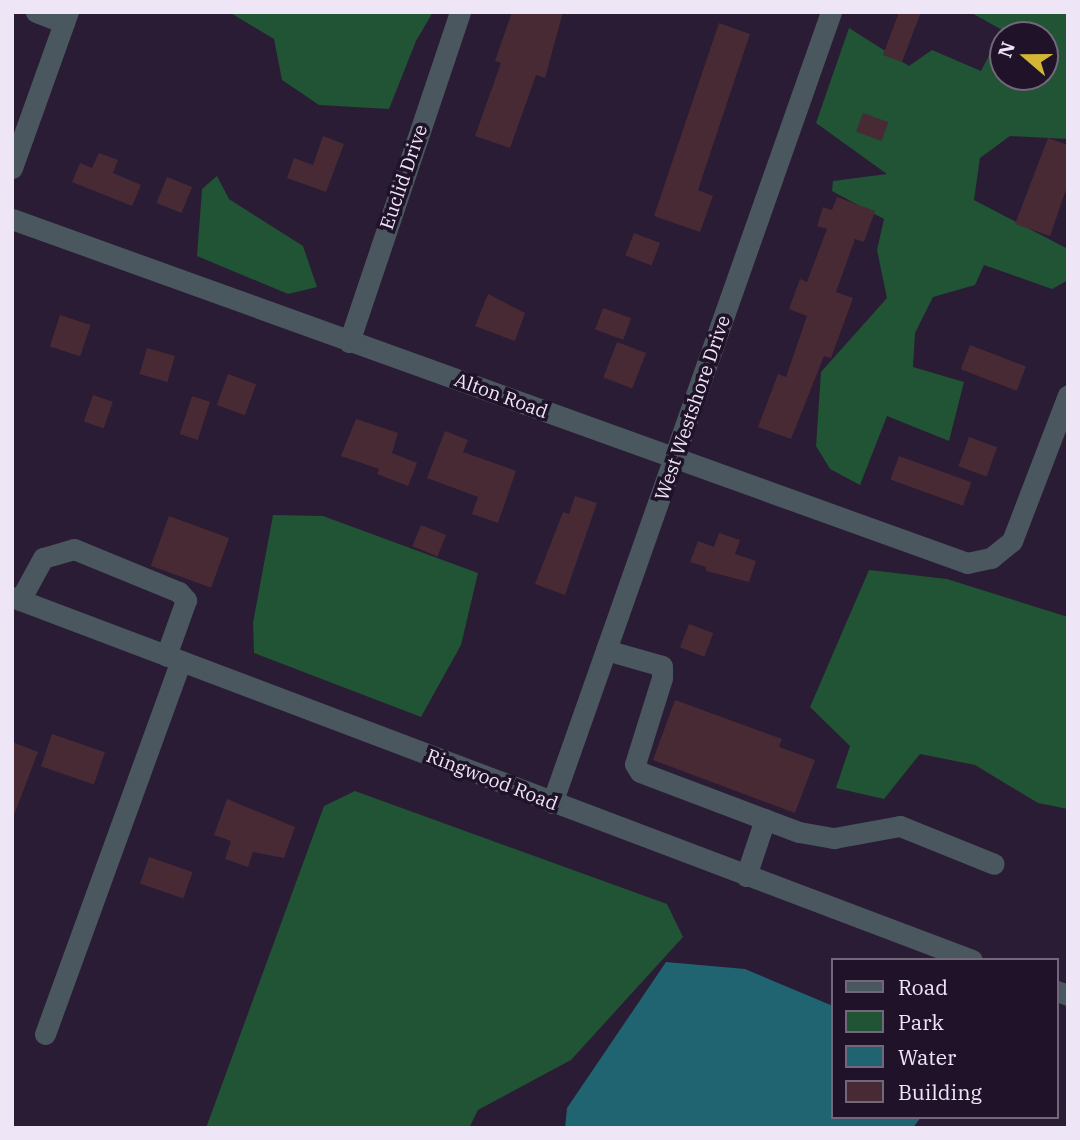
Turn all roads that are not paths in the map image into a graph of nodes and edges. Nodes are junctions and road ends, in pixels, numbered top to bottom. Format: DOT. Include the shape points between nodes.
graph roads {
  1 [pos="36,12"];
  2 [pos="460,12"];
  3 [pos="831,12"];
  4 [pos="66,18"];
  5 [pos="12,168"];
  6 [pos="12,219"];
  7 [pos="349,342"];
  8 [pos="1068,395"];
  9 [pos="676,459"];
  10 [pos="16,598"];
  11 [pos="606,650"];
  12 [pos="174,659"];
  13 [pos="552,803"];
  14 [pos="765,818"];
  15 [pos="994,864"];
  16 [pos="746,876"];
  17 [pos="967,958"];
  18 [pos="45,1034"];
  1 -- 4 [label="street"];
  2 -- 7 [label="street, Euclid Drive"];
  3 -- 9 [label="street, West Westshore Drive"];
  4 -- 5 [label="street"];
  6 -- 7 [label="street, Alton Road"];
  7 -- 9 [label="street, Alton Road"];
  8 -- 9 [label="street, Alton Road" via="1012,541 991,558 967,562"];
  9 -- 11 [label="street, West Westshore Drive"];
  10 -- 12 [label="street, Ringwood Road"];
  10 -- 12 [label="street" via="43,558 74,549 179,592 186,600"];
  11 -- 13 [label="street, West Westshore Drive"];
  11 -- 14 [label="street" via="662,666 635,764 640,772"];
  12 -- 13 [label="street, Ringwood Road"];
  12 -- 18 [label="street"];
  13 -- 16 [label="street, Ringwood Road"];
  14 -- 15 [label="street" via="834,838 900,826"];
  14 -- 16 [label="street"];
  16 -- 17 [label="street, Ringwood Road"];
}
